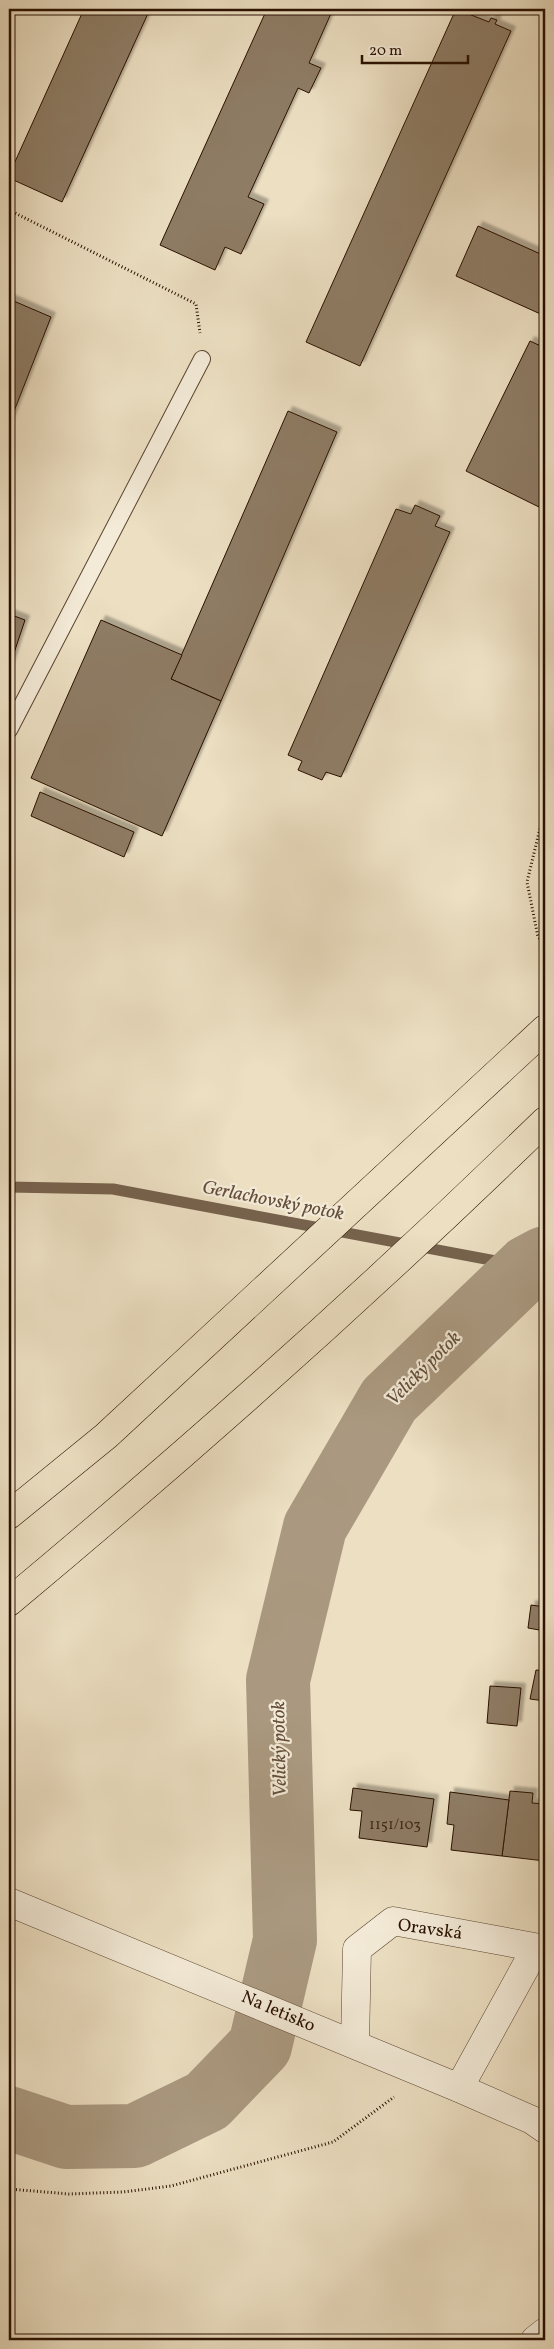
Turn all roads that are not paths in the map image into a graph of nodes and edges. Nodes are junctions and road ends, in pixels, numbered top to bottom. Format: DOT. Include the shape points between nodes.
graph roads {
  1 [pos="202,359"];
  2 [pos="9,730"];
  3 [pos="545,1029"];
  4 [pos="545,1121"];
  5 [pos="9,1515"];
  6 [pos="9,1602"];
  7 [pos="9,1902"];
  8 [pos="541,1949"];
  9 [pos="355,2044"];
  10 [pos="459,2088"];
  11 [pos="545,2129"];
  12 [pos="545,2332"];
  13 [pos="534,2340"];
  1 -- 2 [label="lane"];
  3 -- 5 [label="highway" via="114,1429"];
  4 -- 6 [label="highway" via="287,1362 147,1487"];
  7 -- 9 [label="street, Na letisko"];
  8 -- 9 [label="street, Oravská" via="393,1921 357,1949"];
  8 -- 10 [label="street"];
  9 -- 10 [label="street, Na letisko"];
  10 -- 11 [label="street, Na letisko" via="532,2120"];
  12 -- 13 [label="street"];
}
